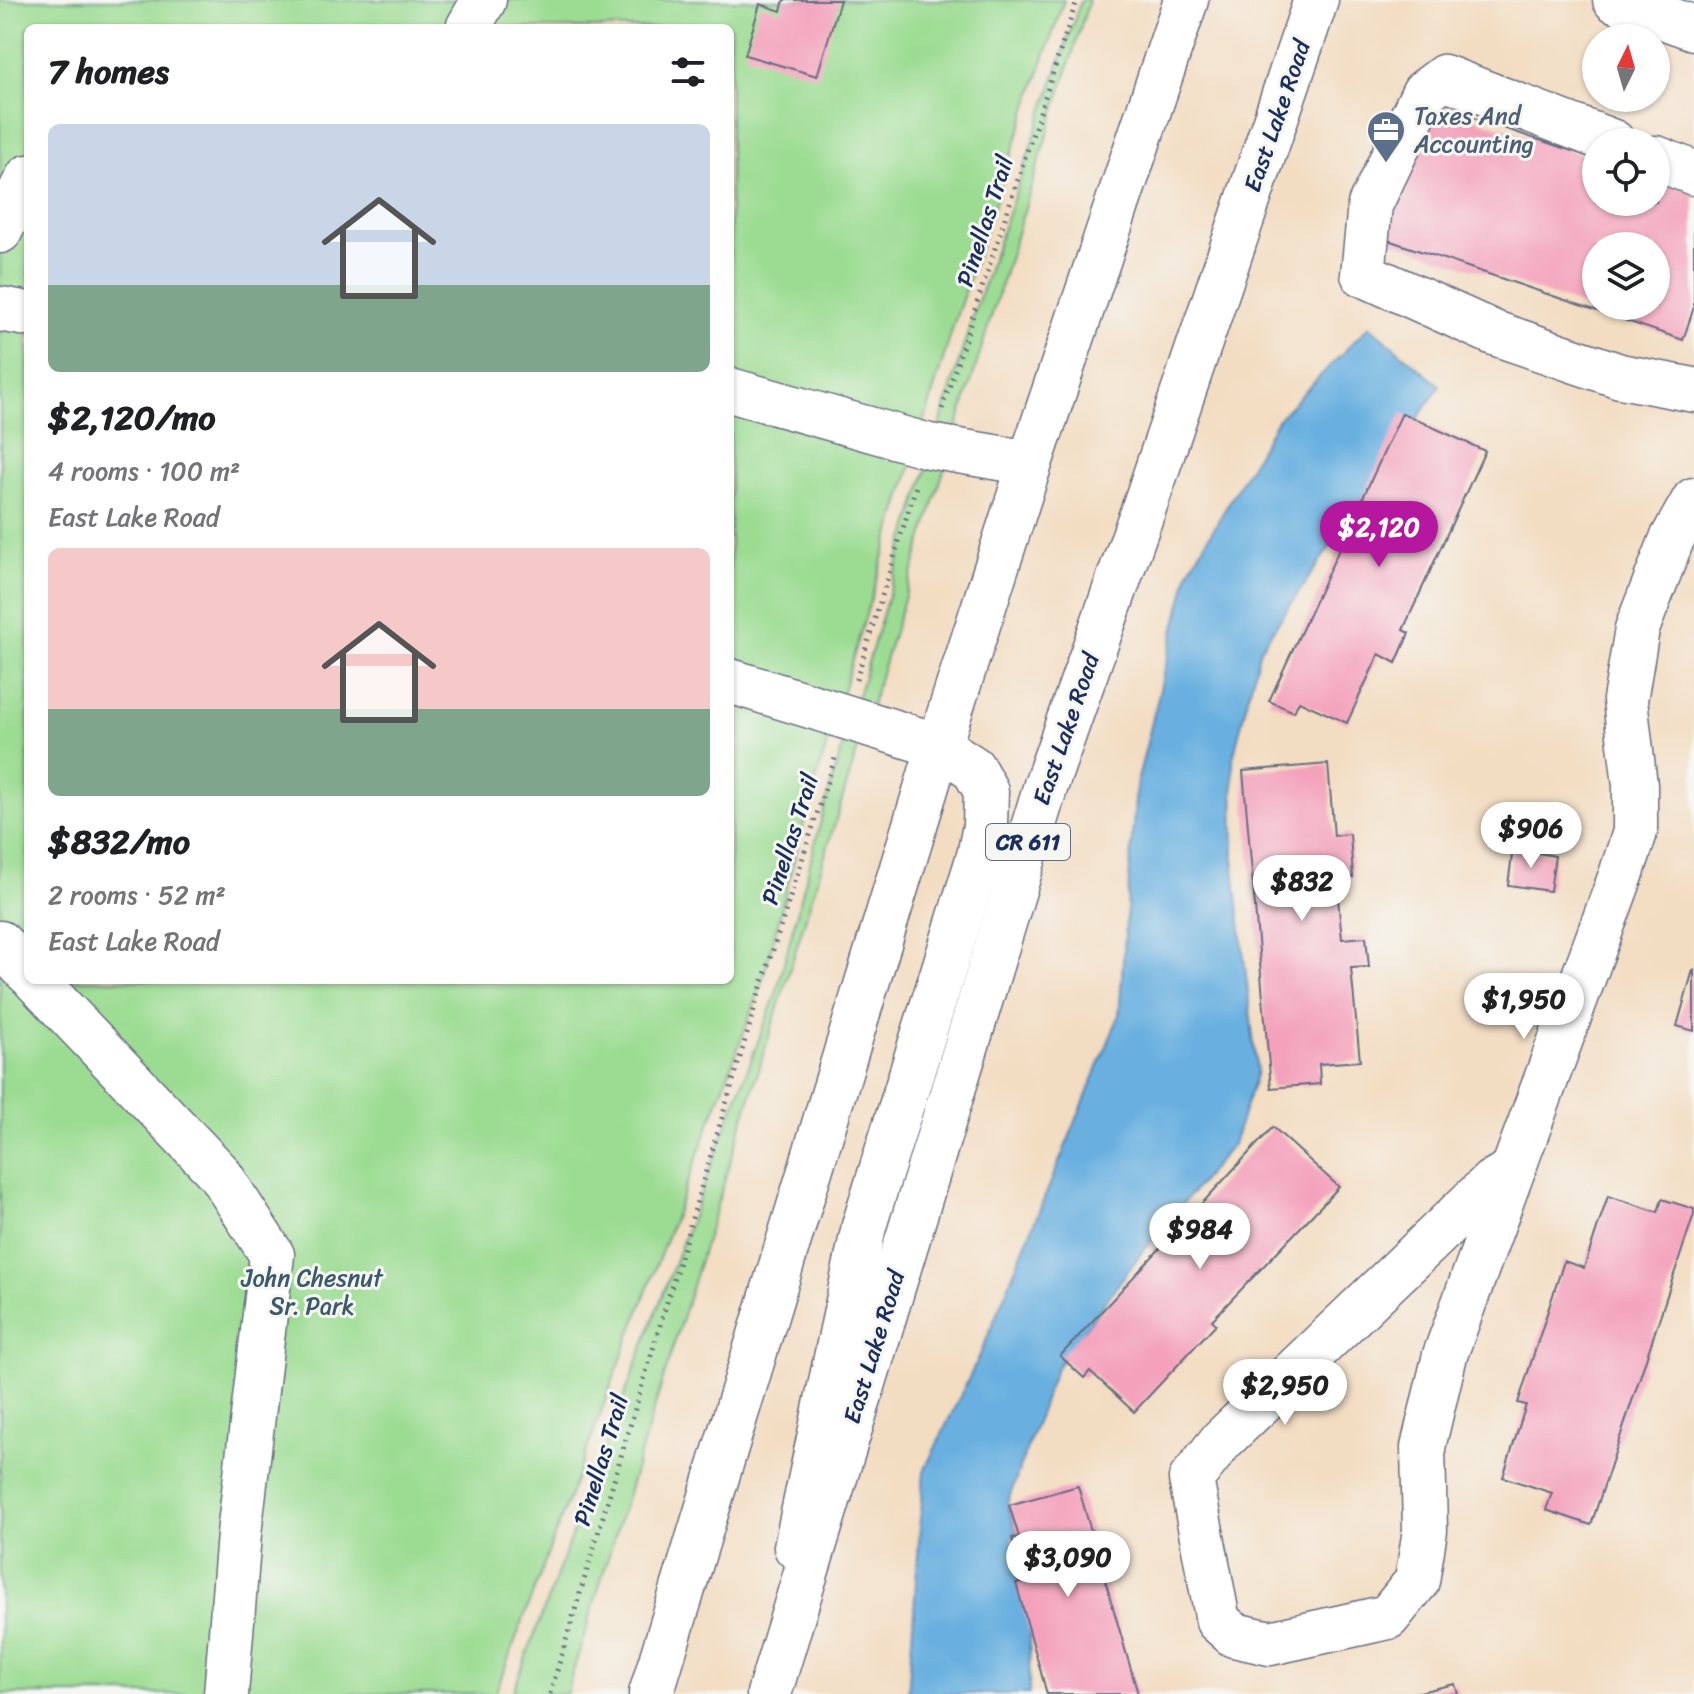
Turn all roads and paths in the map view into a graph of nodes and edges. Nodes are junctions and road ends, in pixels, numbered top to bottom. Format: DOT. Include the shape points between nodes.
graph roads {
  1 [pos="484,0"];
  2 [pos="1077,0"];
  3 [pos="1186,0"];
  4 [pos="1316,0"];
  5 [pos="1615,0"];
  6 [pos="470,24"];
  7 [pos="1694,28"];
  8 [pos="1582,130"];
  9 [pos="1670,164"];
  10 [pos="1694,173"];
  11 [pos="24,185"];
  12 [pos="0,231"];
  13 [pos="1694,390"];
  14 [pos="734,391"];
  15 [pos="929,446"];
  16 [pos="1030,463"];
  17 [pos="1694,500"];
  18 [pos="734,682"];
  19 [pos="848,718"];
  20 [pos="939,746"];
  21 [pos="0,943"];
  22 [pos="24,969"];
  23 [pos="39,984"];
  24 [pos="1513,1170"];
  25 [pos="226,1694"];
  26 [pos="550,1694"];
  27 [pos="651,1694"];
  28 [pos="767,1694"];
  1 -- 6 [label="main road"];
  2 -- 15 [label="path, Pinellas Trail"];
  3 -- 16 [label="main road"];
  4 -- 28 [label="main road, East Lake Road / CR 611" via="1046,785"];
  5 -- 7 [label="main road"];
  8 -- 13 [label="main road" via="1444,77 1424,92 1370,205 1363,274 1494,333 1620,376"];
  9 -- 10 [label="main road"];
  11 -- 12 [label="main road"];
  14 -- 15 [label="main road"];
  15 -- 16 [label="main road"];
  15 -- 19 [label="path, Pinellas Trail" via="865,643"];
  16 -- 20 [label="main road"];
  17 -- 24 [label="main road" via="1672,539 1637,629 1625,700 1635,832"];
  18 -- 19 [label="main road"];
  19 -- 20 [label="main road"];
  19 -- 26 [label="path, Pinellas Trail" via="757,1002"];
  20 -- 27 [label="main road"];
  20 -- 28 [label="main road" via="973,768 980,779 986,791 985,826 864,1226"];
  21 -- 22 [label="main road"];
  23 -- 25 [label="main road" via="219,1173 272,1255"];
  24 -- 24 [label="main road" via="1445,1355 1423,1447 1425,1530 1417,1581 1388,1617 1270,1643 1234,1635 1218,1621 1191,1479 1222,1440 1492,1182"];
}
